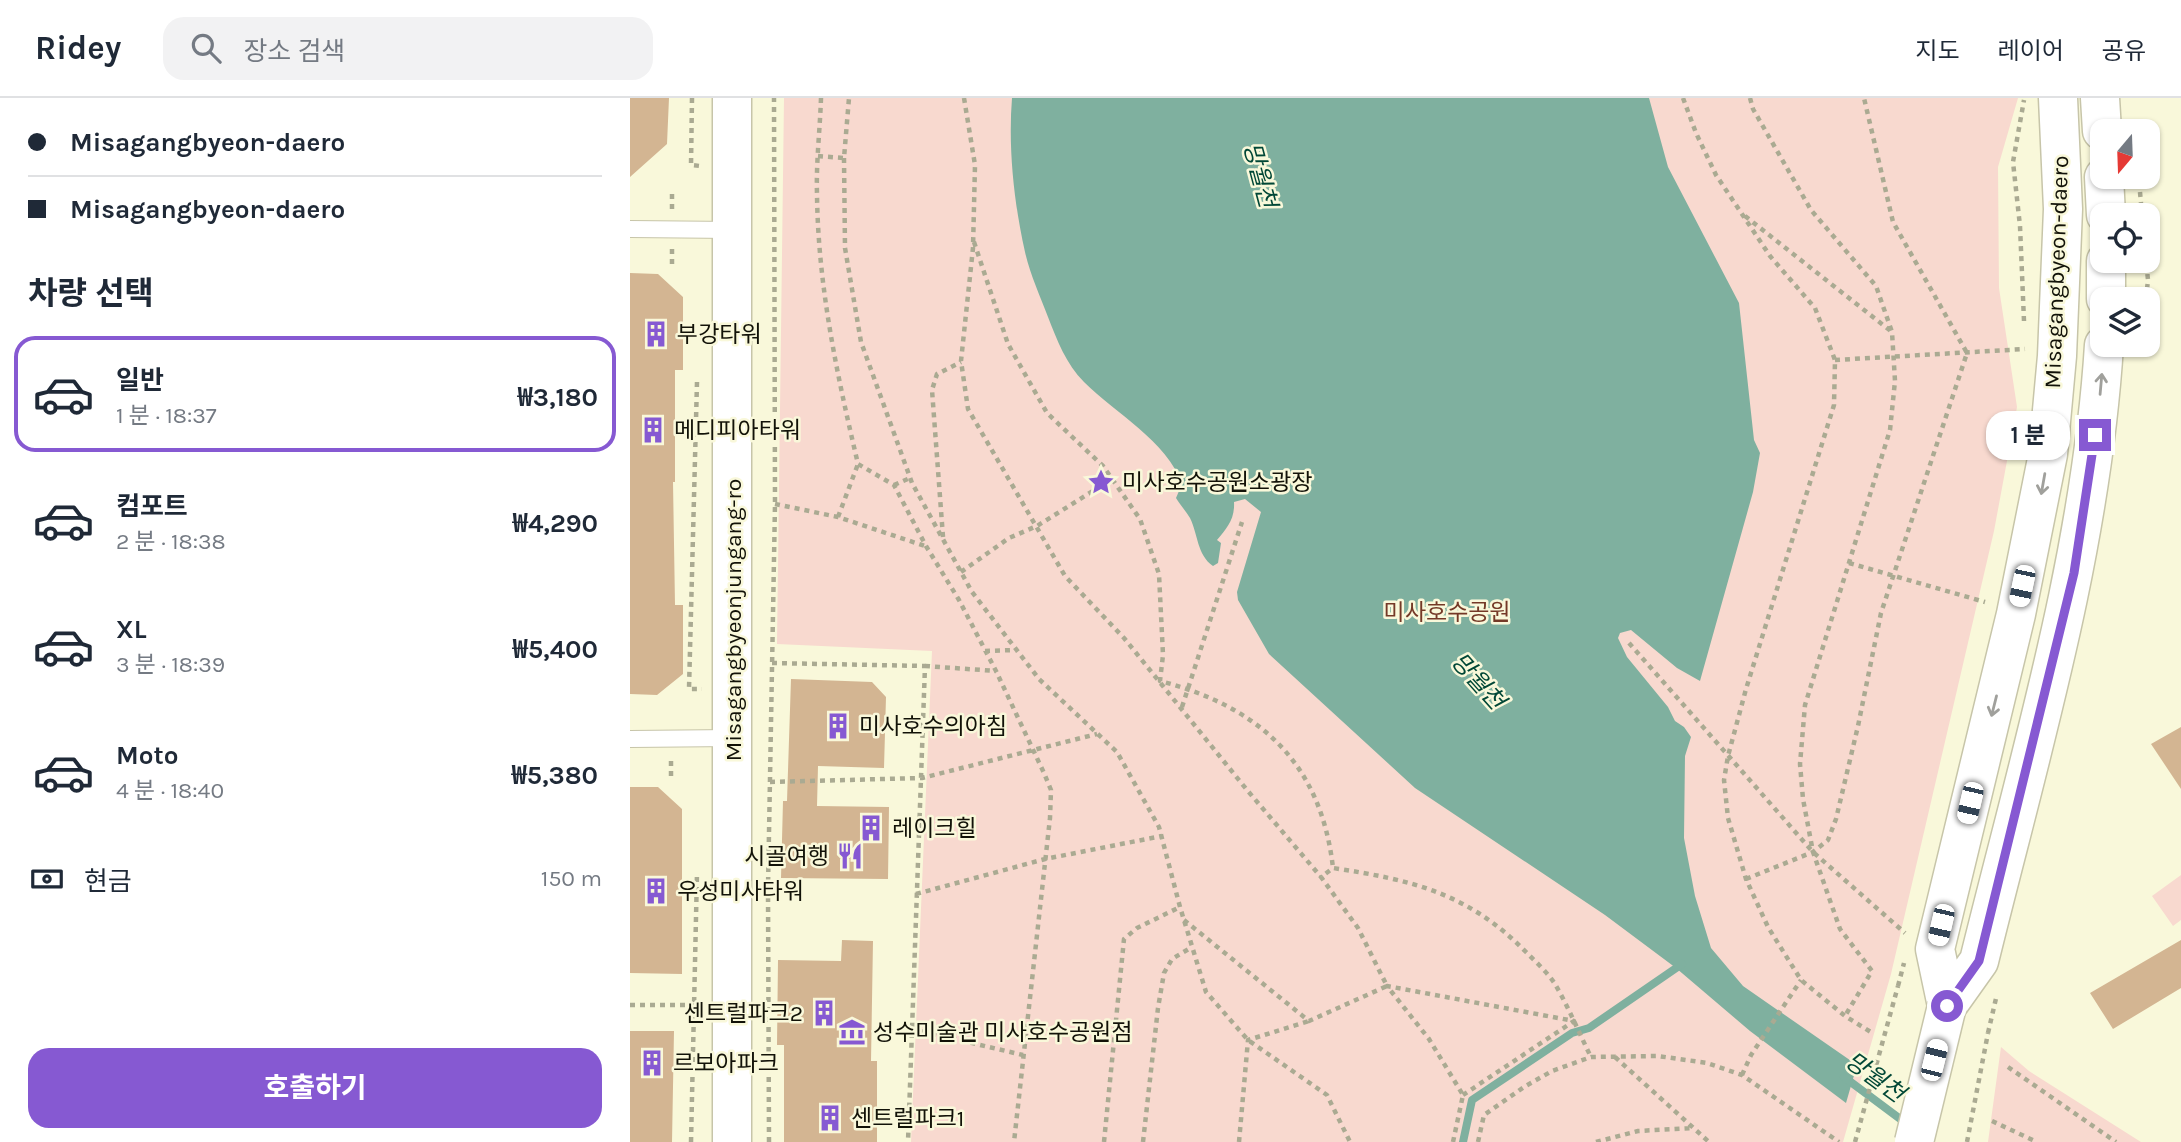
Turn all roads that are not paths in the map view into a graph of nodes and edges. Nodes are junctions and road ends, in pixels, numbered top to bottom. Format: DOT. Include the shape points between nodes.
graph roads {
  1 [pos="732,98"];
  2 [pos="2058,98"];
  3 [pos="2100,98"];
  4 [pos="2101,119"];
  5 [pos="630,229"];
  6 [pos="733,230"];
  7 [pos="2103,357"];
  8 [pos="630,738"];
  9 [pos="733,738"];
  10 [pos="1947,1006"];
  11 [pos="732,1142"];
  12 [pos="1914,1142"];
  1 -- 6 [label="main road, Misagangbyeonjungang-ro"];
  2 -- 10 [label="main road, Misagangbyeon-daero, one-way" via="2063,209 2048,454 2016,614 1935,949"];
  3 -- 4 [label="main road"];
  5 -- 6 [label="lane"];
  6 -- 9 [label="main road, Misagangbyeonjungang-ro"];
  10 -- 7 [label="main road, one-way" via="1979,961 2074,573"];
  8 -- 9 [label="lane"];
  9 -- 11 [label="main road, Misagangbyeonjungang-ro"];
  10 -- 12 [label="main road, bridge"];
}
